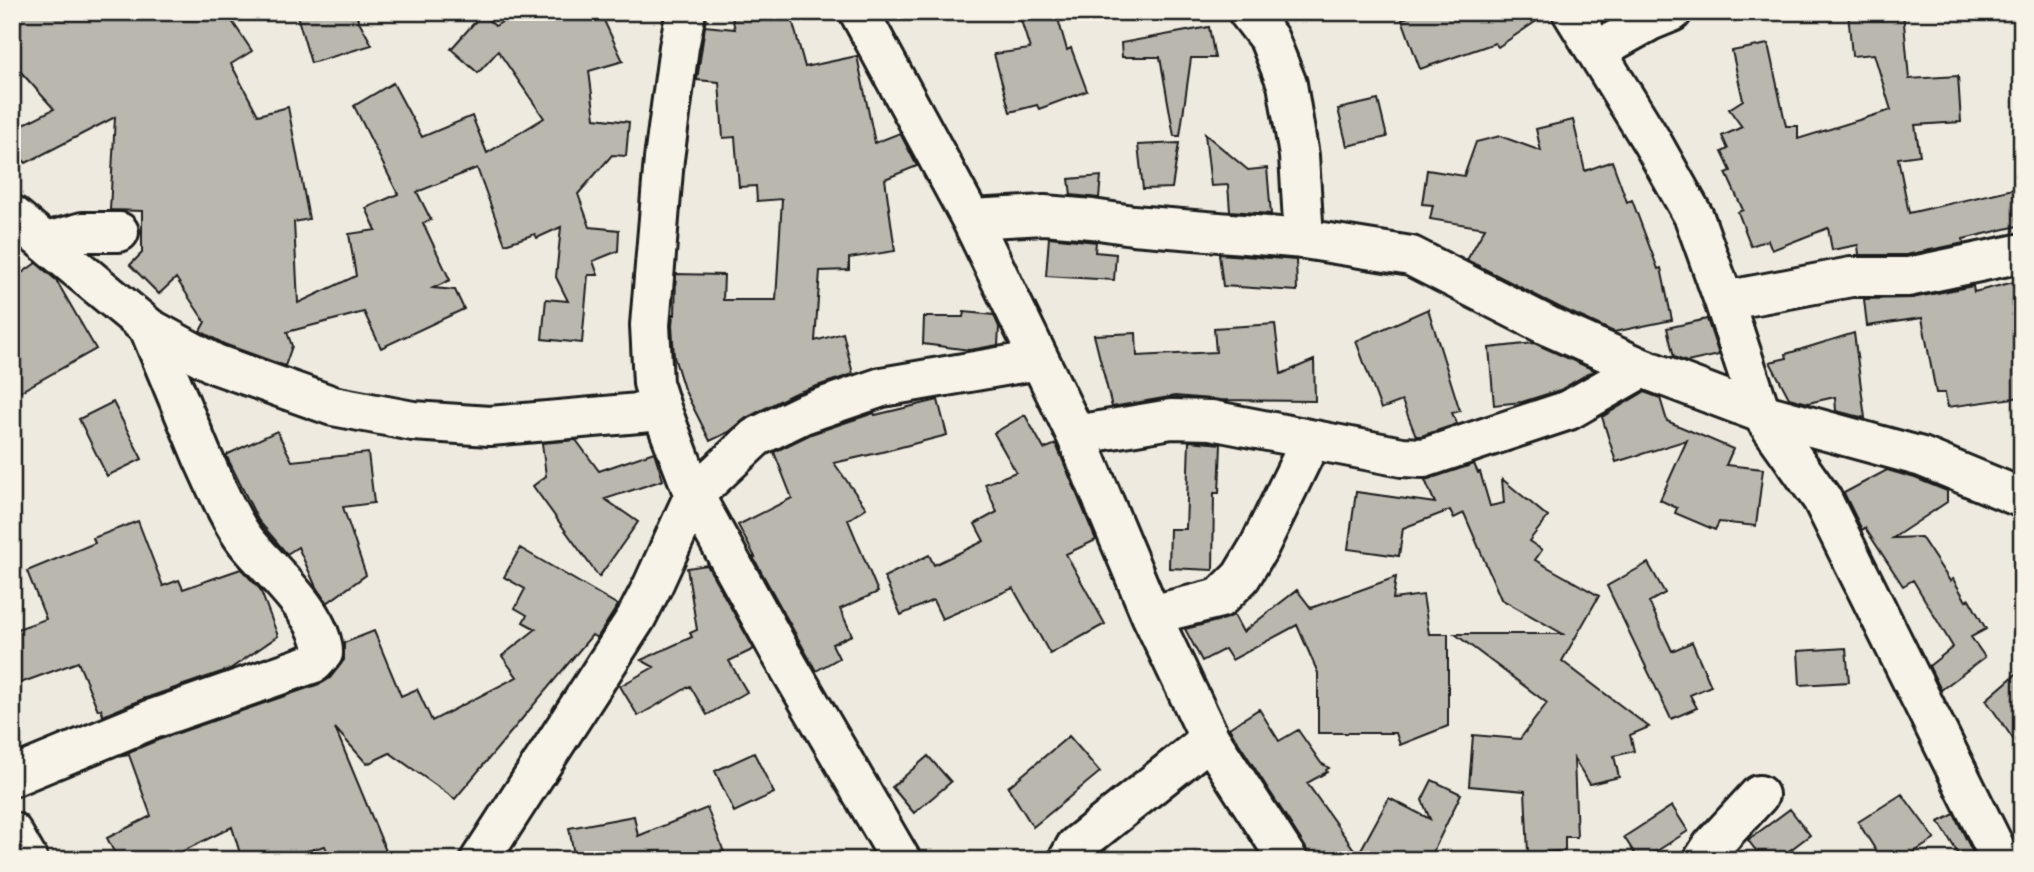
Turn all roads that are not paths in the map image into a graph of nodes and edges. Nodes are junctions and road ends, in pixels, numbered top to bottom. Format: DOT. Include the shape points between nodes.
graph roads {
  1 [pos="686,12"];
  2 [pos="859,12"];
  3 [pos="1248,12"];
  4 [pos="1572,12"];
  5 [pos="1672,12"];
  6 [pos="1597,51"];
  7 [pos="12,215"];
  8 [pos="971,219"];
  9 [pos="120,232"];
  10 [pos="1304,239"];
  11 [pos="46,242"];
  12 [pos="2022,253"];
  13 [pos="1724,301"];
  14 [pos="149,328"];
  15 [pos="1039,360"];
  16 [pos="1642,368"];
  17 [pos="662,411"];
  18 [pos="1761,413"];
  19 [pos="1076,435"];
  20 [pos="1311,440"];
  21 [pos="694,495"];
  22 [pos="2022,498"];
  23 [pos="1151,615"];
  24 [pos="1210,739"];
  25 [pos="12,777"];
  26 [pos="1759,795"];
  27 [pos="12,832"];
  28 [pos="28,860"];
  29 [pos="480,860"];
  30 [pos="901,860"];
  31 [pos="1068,860"];
  32 [pos="1288,860"];
  33 [pos="1703,860"];
  34 [pos="2001,860"];
  1 -- 17 [label="street" via="664,159 650,325 653,383"];
  2 -- 8 [label="street"];
  3 -- 10 [label="street" via="1269,39 1287,84 1300,156"];
  4 -- 6 [label="street"];
  5 -- 6 [label="street"];
  6 -- 13 [label="street" via="1694,217"];
  7 -- 11 [label="street"];
  8 -- 10 [label="street" via="1044,215"];
  8 -- 15 [label="street"];
  9 -- 11 [label="street" via="83,232"];
  10 -- 16 [label="street" via="1411,256"];
  11 -- 14 [label="street"];
  12 -- 13 [label="street" via="1908,278 1851,277"];
  13 -- 18 [label="street"];
  14 -- 17 [label="street" via="215,364 320,402 413,421 489,426"];
  14 -- 25 [label="street" via="216,487 245,540 319,630 323,653 314,663 150,720"];
  15 -- 19 [label="street"];
  15 -- 21 [label="street" via="883,387 803,414 756,437"];
  16 -- 18 [label="street"];
  16 -- 20 [label="street" via="1569,410 1424,458"];
  17 -- 21 [label="street"];
  18 -- 22 [label="street" via="1922,457"];
  18 -- 34 [label="street" via="1822,499"];
  19 -- 20 [label="street" via="1171,419 1211,419"];
  19 -- 23 [label="street"];
  20 -- 23 [label="street" via="1241,577 1220,598"];
  21 -- 29 [label="street" via="636,618"];
  21 -- 30 [label="street"];
  23 -- 24 [label="street"];
  24 -- 31 [label="street" via="1076,846"];
  24 -- 32 [label="street"];
  26 -- 33 [label="street"];
  27 -- 28 [label="street"];
}
